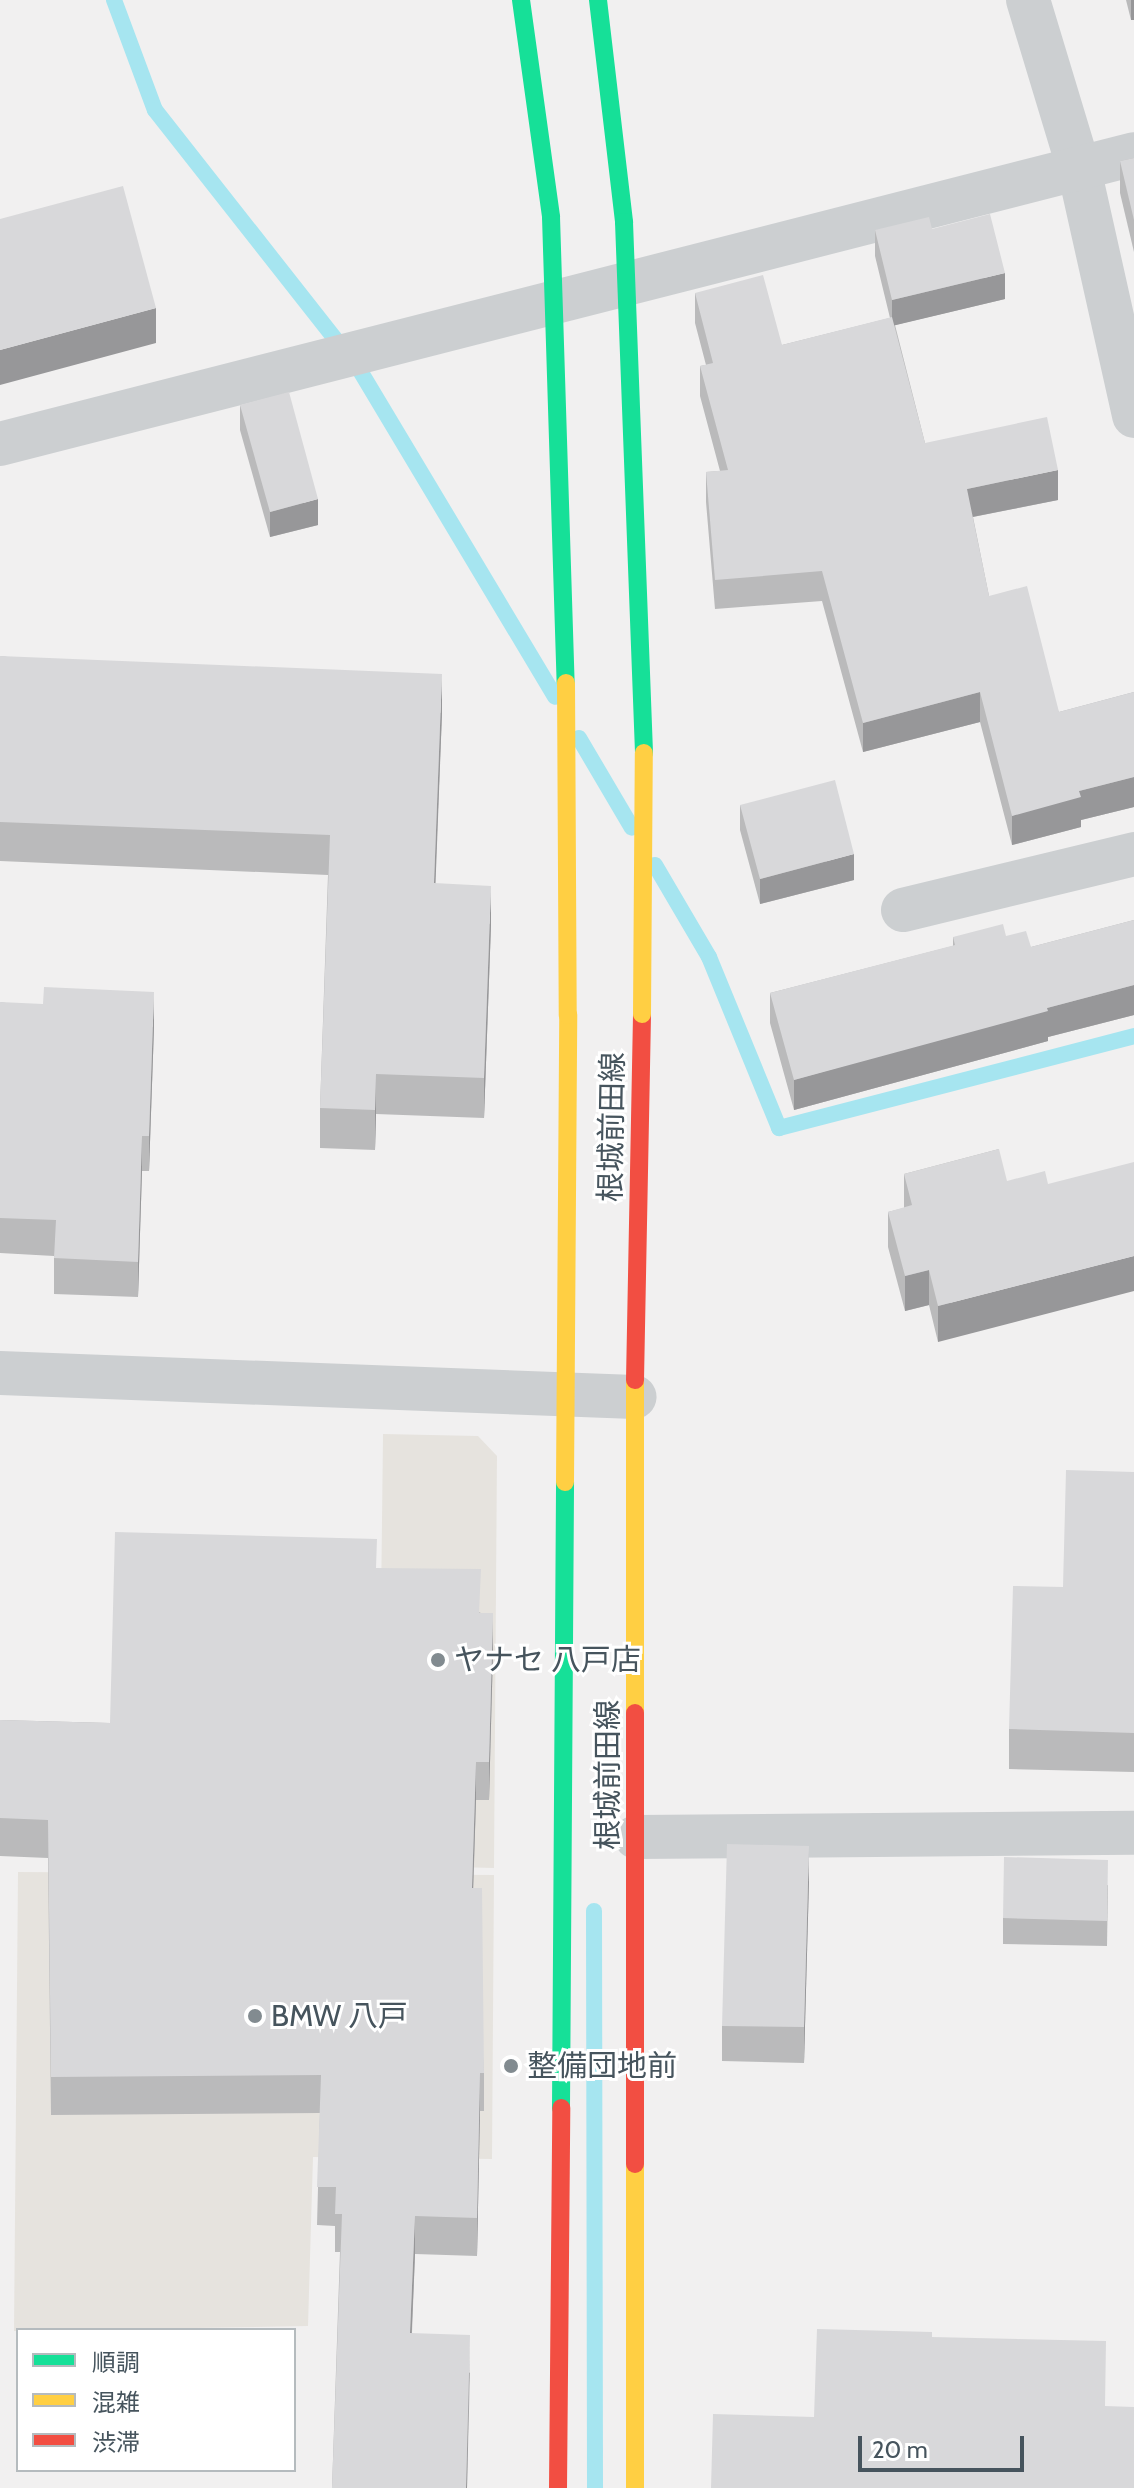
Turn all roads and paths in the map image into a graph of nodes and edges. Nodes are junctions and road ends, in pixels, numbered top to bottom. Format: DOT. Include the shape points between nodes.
graph roads {
  1 [pos="521,0"];
  2 [pos="598,0"];
  3 [pos="1028,0"];
  4 [pos="1134,154"];
  5 [pos="1079,169"];
  6 [pos="1134,416"];
  7 [pos="0,444"];
  8 [pos="1134,854"];
  9 [pos="903,910"];
  10 [pos="0,1373"];
  11 [pos="566,1393"];
  12 [pos="635,1397"];
  13 [pos="1134,1833"];
  14 [pos="636,1837"];
  15 [pos="558,2488"];
  16 [pos="635,2488"];
  1 -- 11 [label="street, 根城前田線, bridge" via="551,217 567,722"];
  2 -- 12 [label="street, 根城前田線, bridge" via="625,238 644,710"];
  3 -- 5 [label="street"];
  4 -- 5 [label="street"];
  5 -- 6 [label="street"];
  5 -- 7 [label="street"];
  8 -- 9 [label="street"];
  10 -- 11 [label="street"];
  11 -- 12 [label="street"];
  11 -- 15 [label="street, 根城前田線"];
  12 -- 14 [label="street, 根城前田線"];
  13 -- 14 [label="street"];
  14 -- 16 [label="street, 根城前田線"];
}
